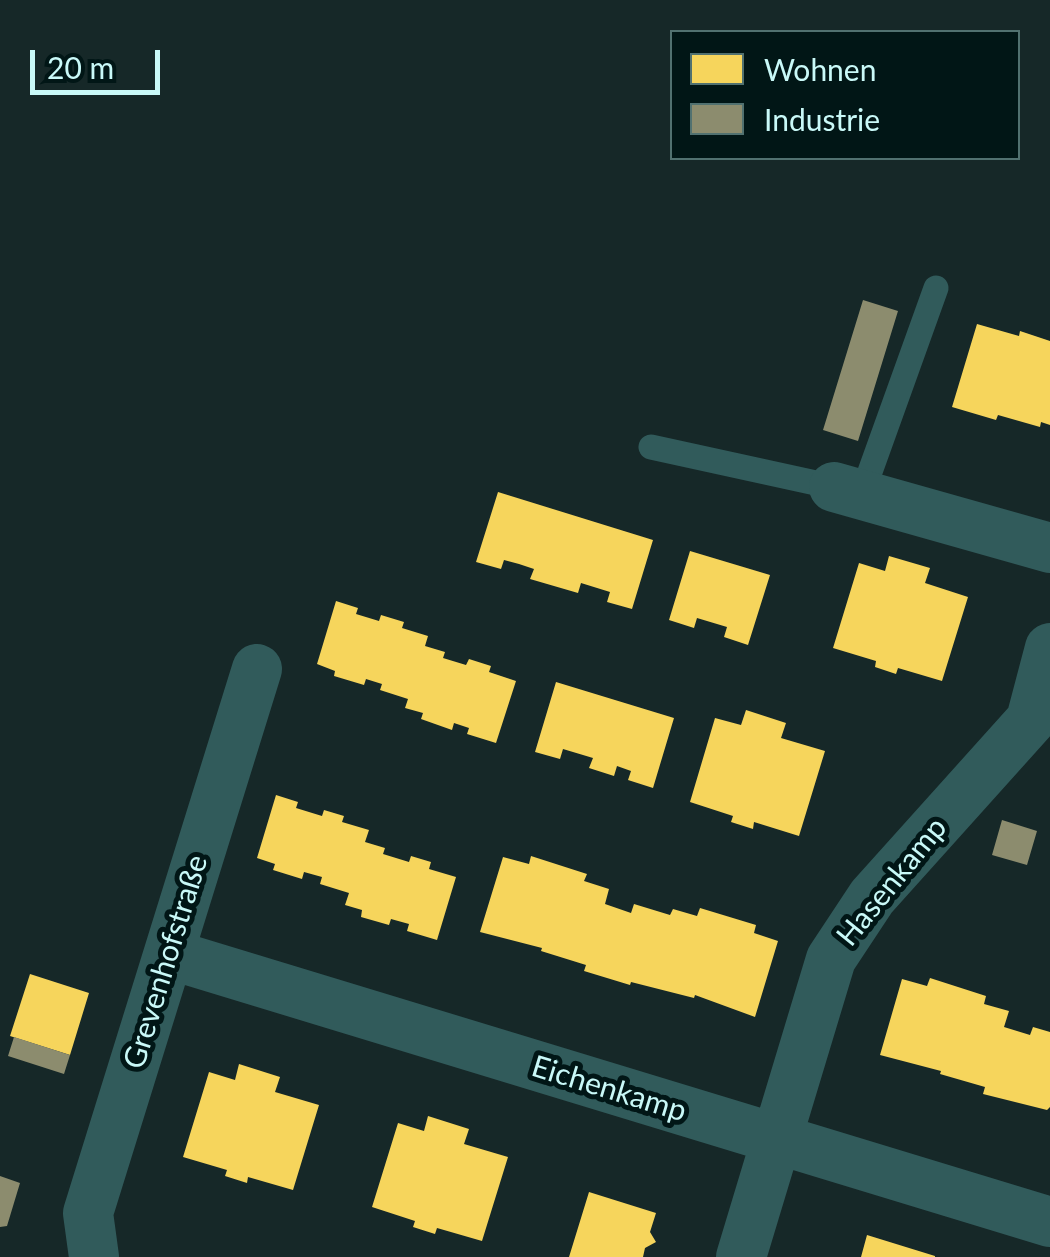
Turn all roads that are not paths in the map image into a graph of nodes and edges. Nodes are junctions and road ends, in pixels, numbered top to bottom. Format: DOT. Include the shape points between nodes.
graph roads {
  1 [pos="936,288"];
  2 [pos="651,447"];
  3 [pos="848,490"];
  4 [pos="1050,548"];
  5 [pos="1050,648"];
  6 [pos="257,669"];
  7 [pos="169,954"];
  8 [pos="776,1140"];
  9 [pos="1050,1222"];
  10 [pos="94,1257"];
  11 [pos="741,1257"];
  1 -- 3 [label="lane"];
  2 -- 3 [label="lane"];
  3 -- 4 [label="street"];
  5 -- 8 [label="street, Hasenkamp" via="1031,720 872,897 831,959"];
  6 -- 7 [label="street, Grevenhofstraße"];
  7 -- 8 [label="street, Eichenkamp"];
  7 -- 10 [label="street, Grevenhofstraße" via="88,1213"];
  8 -- 9 [label="street, Eichenkamp"];
  8 -- 11 [label="street, Hasenkamp"];
}
